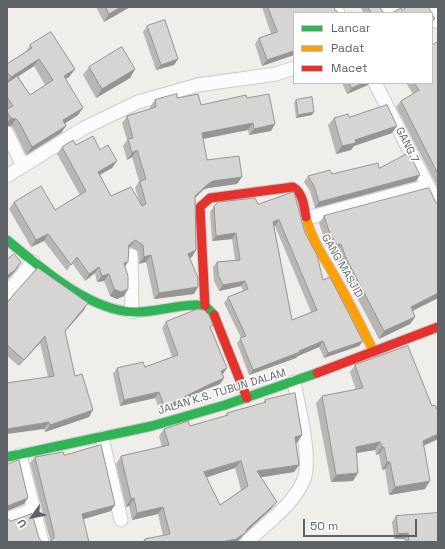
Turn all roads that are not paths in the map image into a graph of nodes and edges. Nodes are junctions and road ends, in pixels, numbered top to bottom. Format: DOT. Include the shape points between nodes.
graph roads {
  1 [pos="433,13"];
  2 [pos="438,22"];
  3 [pos="293,68"];
  4 [pos="376,84"];
  5 [pos="7,133"];
  6 [pos="24,166"];
  7 [pos="7,176"];
  8 [pos="428,186"];
  9 [pos="438,206"];
  10 [pos="307,218"];
  11 [pos="7,240"];
  12 [pos="131,255"];
  13 [pos="33,262"];
  14 [pos="7,293"];
  15 [pos="205,306"];
  16 [pos="132,312"];
  17 [pos="438,327"];
  18 [pos="374,352"];
  19 [pos="294,382"];
  20 [pos="247,398"];
  21 [pos="102,438"];
  22 [pos="13,456"];
  23 [pos="34,509"];
  24 [pos="7,519"];
  25 [pos="121,520"];
  26 [pos="42,542"];
  27 [pos="247,542"];
  1 -- 2 [label="street"];
  3 -- 6 [label="street" via="276,74 179,89 138,102 84,128"];
  4 -- 8 [label="street, GANG 7"];
  5 -- 6 [label="street"];
  6 -- 7 [label="street"];
  8 -- 9 [label="street, GANG 7"];
  8 -- 10 [label="street"];
  10 -- 15 [label="street, GANG MASJID" via="301,196 293,187 210,198 200,206"];
  10 -- 18 [label="street, GANG MASJID" via="316,246 340,285"];
  11 -- 13 [label="street"];
  12 -- 16 [label="street"];
  13 -- 14 [label="street"];
  13 -- 16 [label="street" via="70,287 102,304"];
  15 -- 16 [label="street"];
  15 -- 20 [label="street" via="214,315"];
  17 -- 18 [label="street, JALAN K.S. TUBUN DALAM"];
  18 -- 19 [label="street, JALAN K.S. TUBUN DALAM"];
  19 -- 20 [label="street, JALAN K.S. TUBUN DALAM"];
  19 -- 27 [label="street" via="306,459 304,479 287,504"];
  20 -- 21 [label="street, JALAN K.S. TUBUN DALAM"];
  21 -- 22 [label="street, JALAN K.S. TUBUN DALAM"];
  21 -- 25 [label="street"];
  22 -- 23 [label="street"];
  23 -- 24 [label="street"];
  23 -- 26 [label="street"];
}
